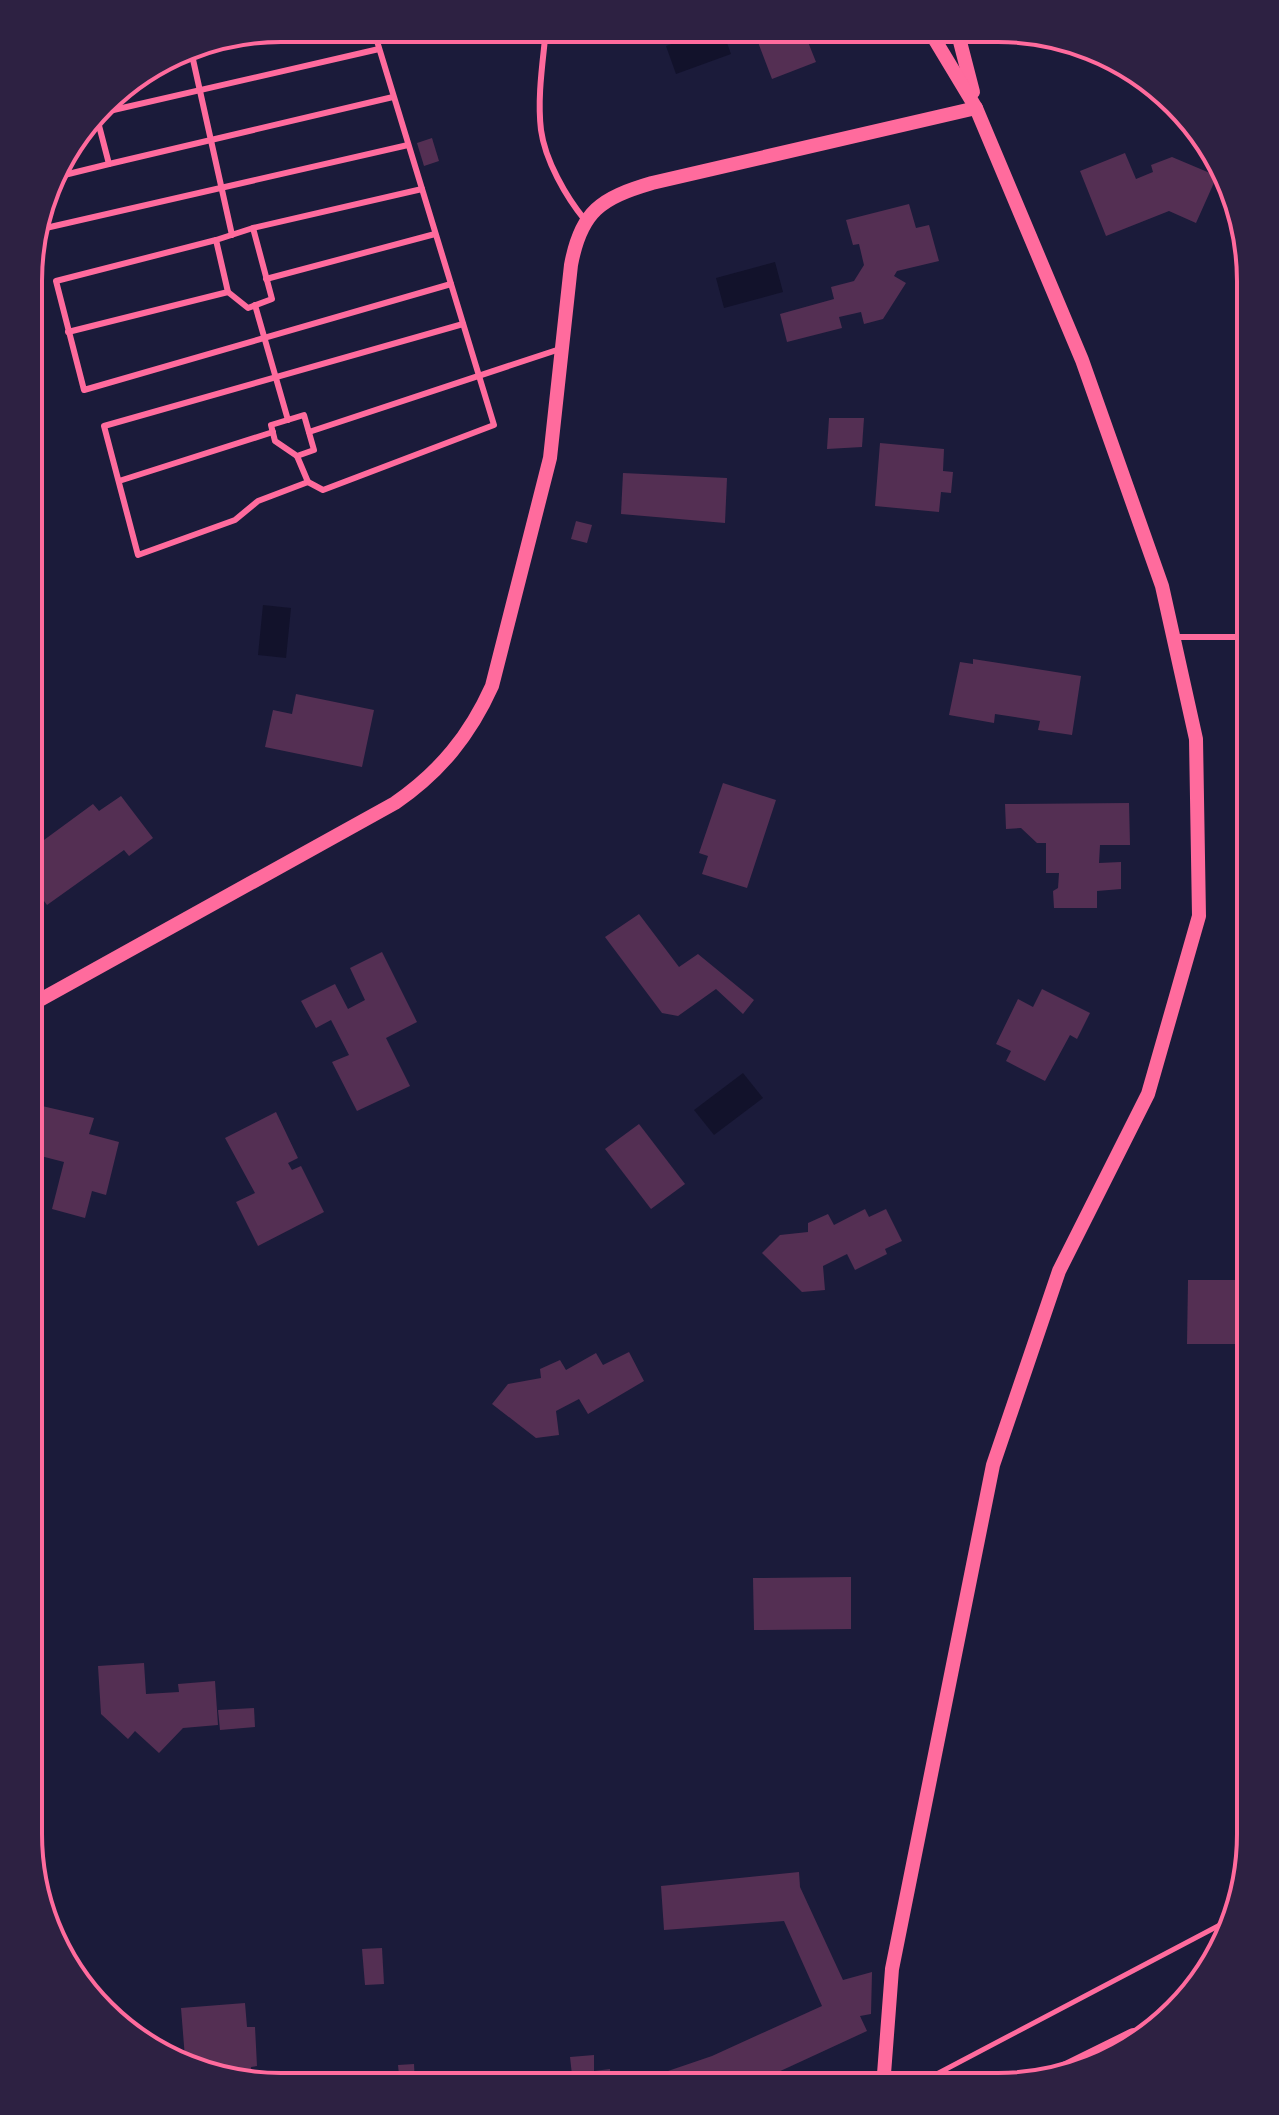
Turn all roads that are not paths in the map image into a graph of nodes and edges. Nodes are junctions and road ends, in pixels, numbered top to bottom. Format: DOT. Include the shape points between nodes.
graph roads {
  1 [pos="377,42"];
  2 [pos="545,42"];
  3 [pos="936,42"];
  4 [pos="960,42"];
  5 [pos="379,49"];
  6 [pos="193,60"];
  7 [pos="200,90"];
  8 [pos="393,97"];
  9 [pos="976,108"];
  10 [pos="114,110"];
  11 [pos="99,126"];
  12 [pos="211,140"];
  13 [pos="408,145"];
  14 [pos="109,164"];
  15 [pos="67,174"];
  16 [pos="222,188"];
  17 [pos="422,189"];
  18 [pos="585,220"];
  19 [pos="48,227"];
  20 [pos="253,228"];
  21 [pos="435,234"];
  22 [pos="232,235"];
  23 [pos="216,240"];
  24 [pos="266,279"];
  25 [pos="451,284"];
  26 [pos="228,292"];
  27 [pos="255,305"];
  28 [pos="463,324"];
  29 [pos="68,332"];
  30 [pos="264,338"];
  31 [pos="561,349"];
  32 [pos="478,375"];
  33 [pos="276,377"];
  34 [pos="288,420"];
  35 [pos="273,432"];
  36 [pos="309,432"];
  37 [pos="297,456"];
  38 [pos="119,481"];
  39 [pos="308,482"];
  40 [pos="1173,637"];
  41 [pos="1237,637"];
  42 [pos="42,1001"];
  43 [pos="884,2073"];
  1 -- 5 [label="lane"];
  2 -- 18 [label="lane" via="541,131 558,180"];
  3 -- 9 [label="street"];
  4 -- 9 [label="street"];
  5 -- 7 [label="lane"];
  5 -- 8 [label="lane"];
  6 -- 7 [label="lane"];
  7 -- 10 [label="lane"];
  7 -- 12 [label="lane"];
  8 -- 12 [label="lane"];
  8 -- 13 [label="lane"];
  9 -- 18 [label="street" via="652,183 605,201"];
  9 -- 40 [label="street" via="1082,360 1162,586"];
  11 -- 14 [label="lane"];
  12 -- 14 [label="lane"];
  12 -- 16 [label="lane"];
  13 -- 16 [label="lane"];
  13 -- 17 [label="lane"];
  14 -- 15 [label="lane"];
  16 -- 19 [label="lane"];
  16 -- 22 [label="lane"];
  17 -- 20 [label="lane"];
  17 -- 21 [label="lane"];
  18 -- 31 [label="street" via="575,242"];
  20 -- 22 [label="lane"];
  20 -- 24 [label="lane"];
  21 -- 24 [label="lane"];
  21 -- 25 [label="lane"];
  22 -- 23 [label="lane"];
  23 -- 26 [label="lane"];
  23 -- 29 [label="lane" via="56,281"];
  24 -- 27 [label="lane" via="272,299"];
  25 -- 28 [label="lane"];
  25 -- 30 [label="lane"];
  26 -- 27 [label="lane" via="248,308"];
  26 -- 29 [label="lane"];
  27 -- 30 [label="lane"];
  28 -- 32 [label="lane"];
  28 -- 33 [label="lane"];
  29 -- 30 [label="lane" via="84,390"];
  30 -- 33 [label="lane"];
  31 -- 32 [label="lane"];
  31 -- 42 [label="street" via="550,458 508,632 492,686 458,747 395,803"];
  32 -- 36 [label="lane"];
  32 -- 39 [label="lane" via="494,425 323,490"];
  33 -- 34 [label="lane"];
  33 -- 38 [label="lane" via="104,426"];
  34 -- 35 [label="lane" via="271,425"];
  34 -- 36 [label="lane" via="304,415"];
  35 -- 37 [label="lane" via="275,441"];
  35 -- 38 [label="lane"];
  36 -- 37 [label="lane" via="314,450"];
  37 -- 39 [label="lane"];
  38 -- 39 [label="lane" via="138,555 235,520 258,501"];
  40 -- 41 [label="lane"];
  40 -- 43 [label="street" via="1196,739 1199,916 1148,1094 1059,1271 993,1465 892,1969"];
}
